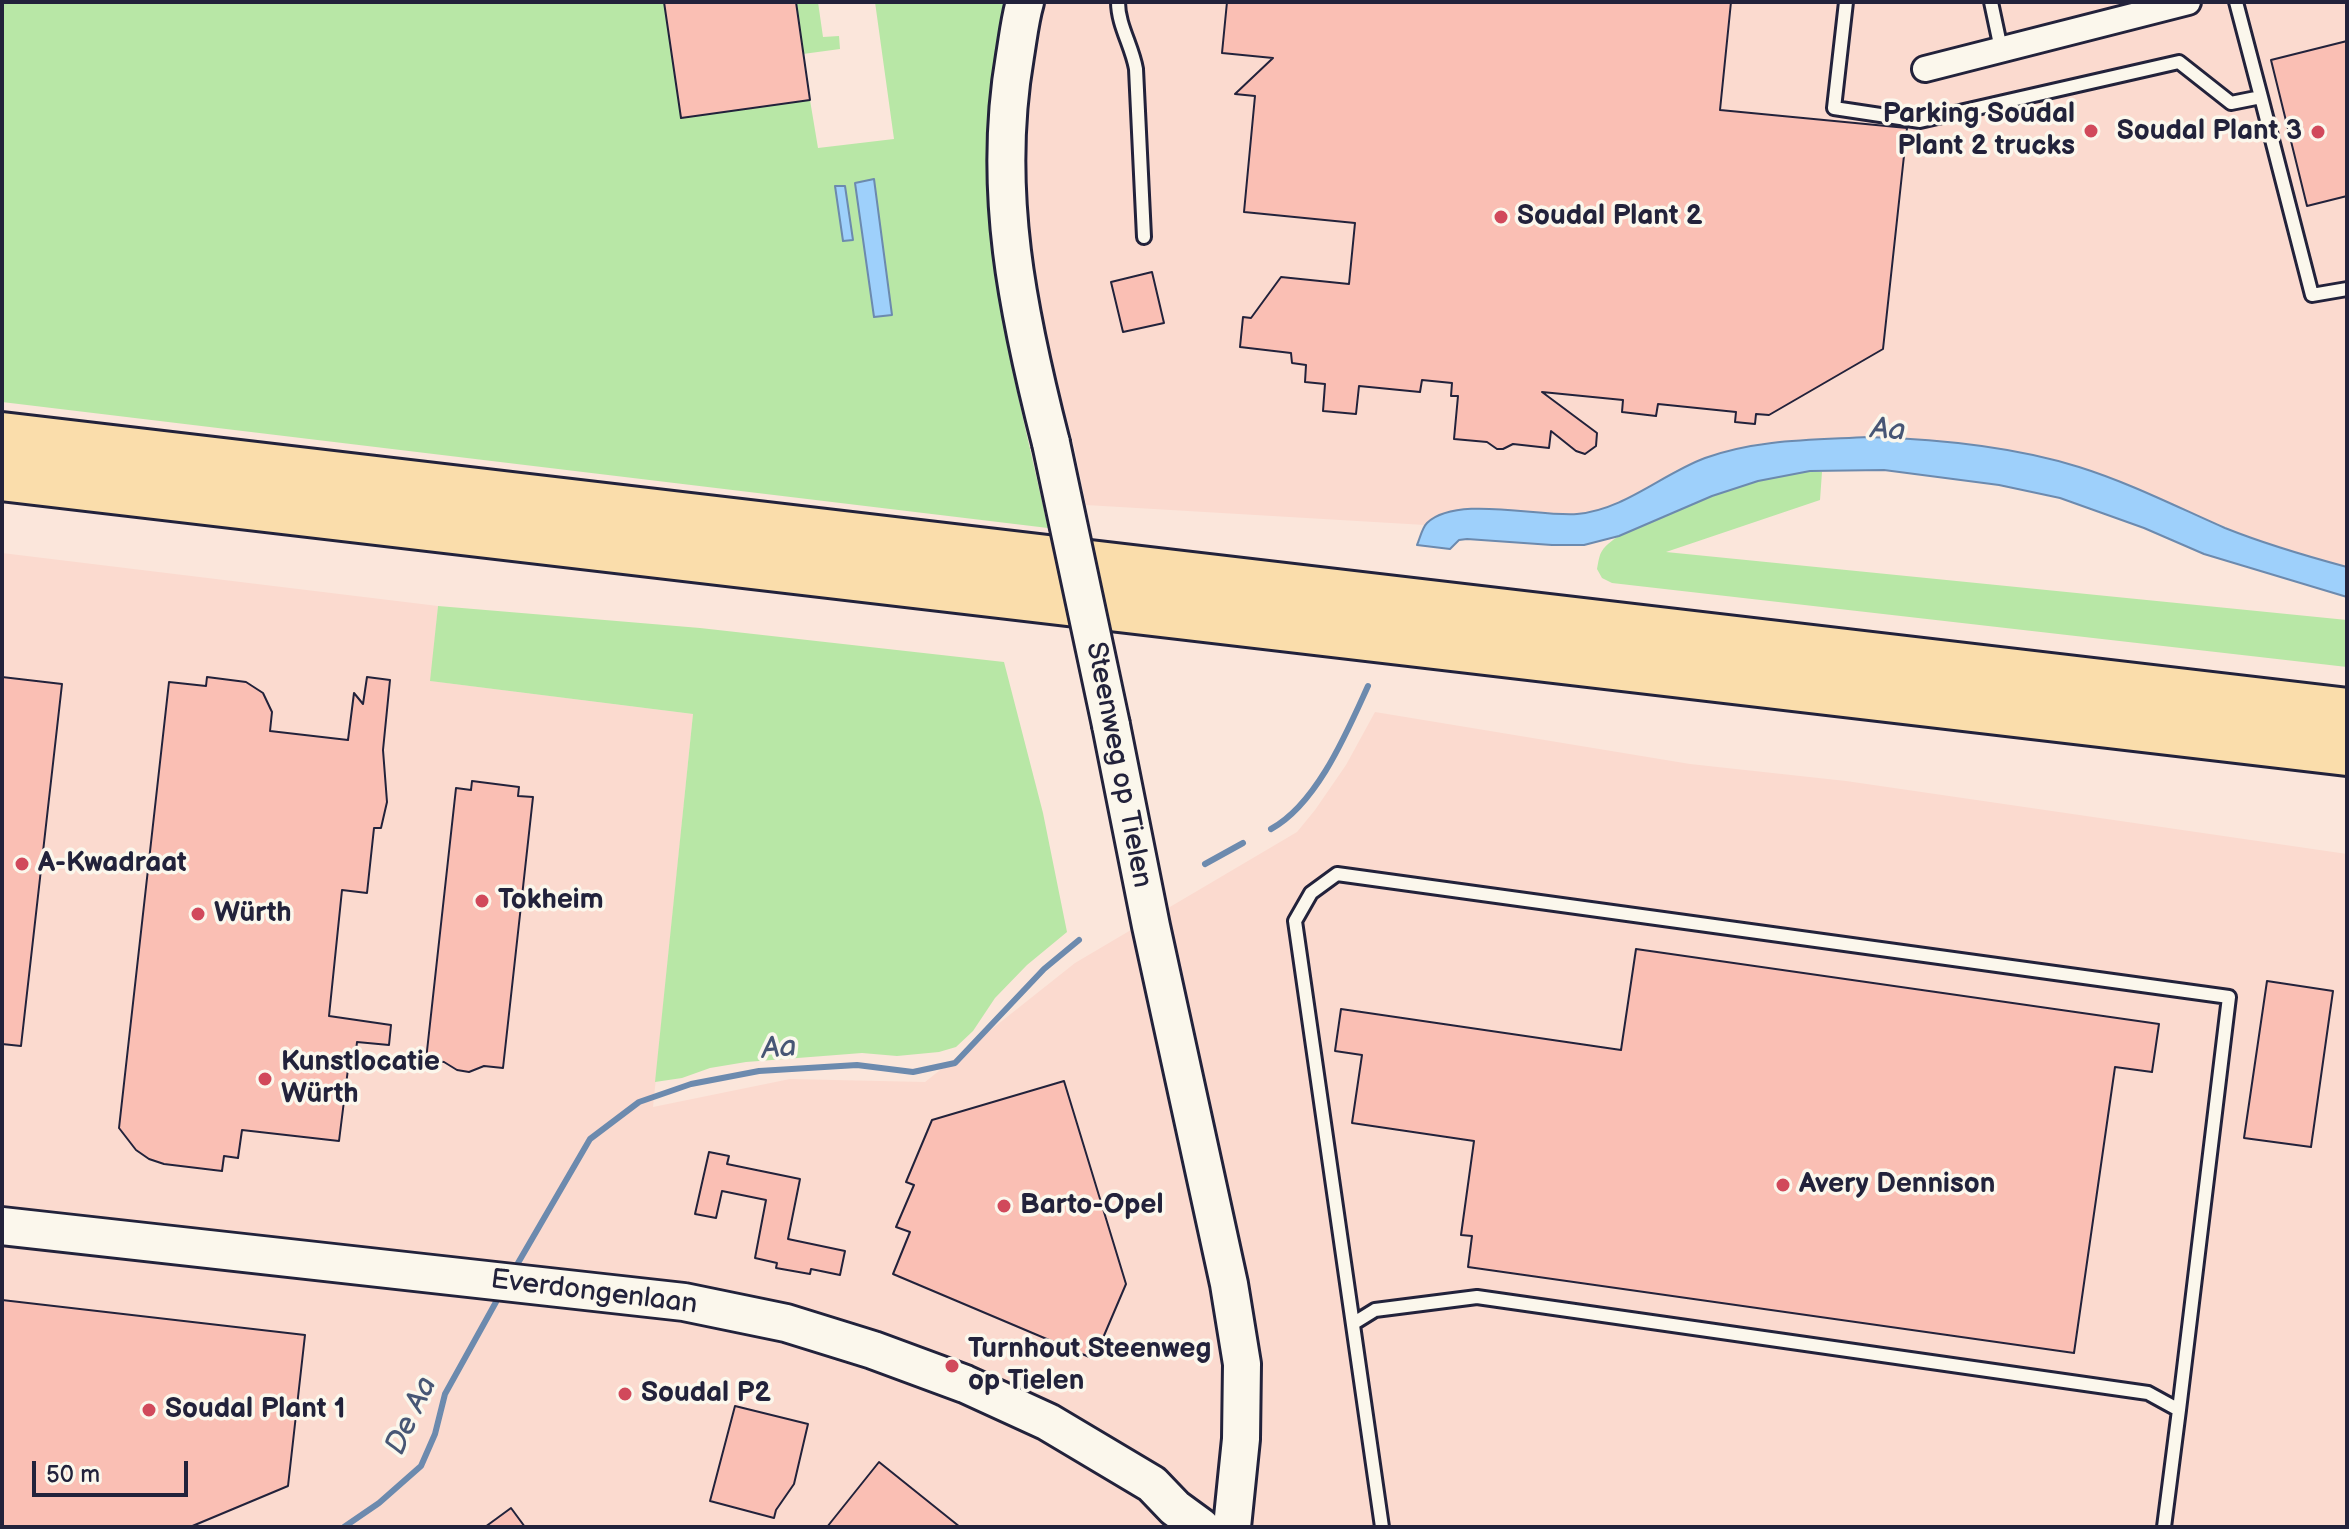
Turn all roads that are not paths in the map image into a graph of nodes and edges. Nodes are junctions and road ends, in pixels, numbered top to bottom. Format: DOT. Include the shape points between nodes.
graph roads {
  1 [pos="1025,2"];
  2 [pos="1118,2"];
  3 [pos="1846,2"];
  4 [pos="1991,2"];
  5 [pos="2188,2"];
  6 [pos="2236,2"];
  7 [pos="2001,49"];
  8 [pos="1925,69"];
  9 [pos="2261,97"];
  10 [pos="1144,237"];
  11 [pos="2347,289"];
  12 [pos="2,435"];
  13 [pos="2,478"];
  14 [pos="2347,711"];
  15 [pos="2347,753"];
  16 [pos="2,1226"];
  17 [pos="1354,1323"];
  18 [pos="2179,1410"];
  19 [pos="1227,1526"];
  20 [pos="1382,1527"];
  21 [pos="2164,1527"];
  1 -- 19 [label="street, Steenweg op Tielen, bridge" via="1010,85 1009,227 1026,343 1229,1284 1242,1364 1241,1439"];
  2 -- 10 [label="lane" via="1136,69"];
  3 -- 9 [label="lane" via="1834,108 1920,121 2179,62 2231,103"];
  4 -- 7 [label="lane"];
  5 -- 7 [label="street"];
  6 -- 9 [label="lane"];
  7 -- 8 [label="street"];
  9 -- 11 [label="lane" via="2312,295"];
  12 -- 14 [label="highway"];
  13 -- 15 [label="highway"];
  16 -- 19 [label="street, Everdongenlaan" via="684,1302 786,1323 965,1384 1048,1422 1152,1484 1175,1508"];
  17 -- 18 [label="lane" via="1375,1310 1477,1297 2148,1393"];
  17 -- 18 [label="lane" via="1295,921 1311,893 1337,874 2229,997"];
  17 -- 20 [label="lane"];
  18 -- 21 [label="lane"];
}
